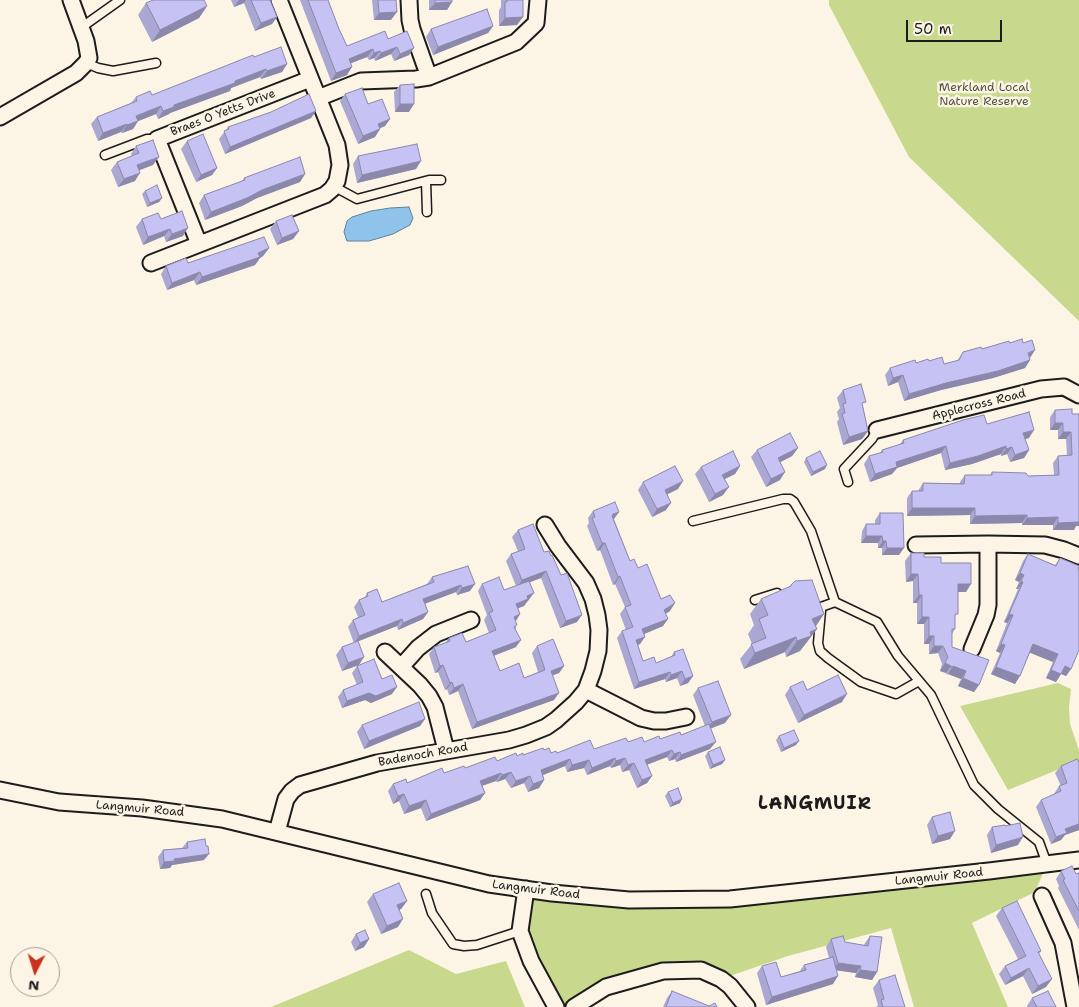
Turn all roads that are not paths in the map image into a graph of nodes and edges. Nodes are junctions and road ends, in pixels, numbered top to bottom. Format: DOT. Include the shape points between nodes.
graph roads {
  1 [pos="71,0"];
  2 [pos="120,0"];
  3 [pos="279,0"];
  4 [pos="409,0"];
  5 [pos="538,0"];
  6 [pos="82,27"];
  7 [pos="86,63"];
  8 [pos="156,63"];
  9 [pos="429,77"];
  10 [pos="310,79"];
  11 [pos="318,98"];
  12 [pos="0,117"];
  13 [pos="157,139"];
  14 [pos="105,155"];
  15 [pos="441,180"];
  16 [pos="426,181"];
  17 [pos="334,186"];
  18 [pos="427,212"];
  19 [pos="199,244"];
  20 [pos="150,263"];
  21 [pos="1079,395"];
  22 [pos="877,430"];
  23 [pos="848,482"];
  24 [pos="693,521"];
  25 [pos="545,524"];
  26 [pos="988,544"];
  27 [pos="916,545"];
  28 [pos="1079,556"];
  29 [pos="789,589"];
  30 [pos="816,598"];
  31 [pos="755,600"];
  32 [pos="835,602"];
  33 [pos="821,607"];
  34 [pos="471,620"];
  35 [pos="972,649"];
  36 [pos="385,652"];
  37 [pos="401,667"];
  38 [pos="919,681"];
  39 [pos="586,690"];
  40 [pos="686,717"];
  41 [pos="446,750"];
  42 [pos="0,790"];
  43 [pos="277,832"];
  44 [pos="1079,860"];
  45 [pos="1047,864"];
  46 [pos="526,890"];
  47 [pos="426,894"];
  48 [pos="1042,896"];
  49 [pos="520,931"];
  50 [pos="556,1007"];
  51 [pos="574,1007"];
  52 [pos="747,1007"];
  53 [pos="1075,1007"];
  1 -- 6 [label="street"];
  2 -- 6 [label="lane"];
  3 -- 10 [label="street"];
  4 -- 9 [label="street" via="412,29"];
  5 -- 9 [label="street" via="536,23 516,42"];
  6 -- 7 [label="street" via="89,58"];
  7 -- 8 [label="lane" via="112,71"];
  7 -- 12 [label="street"];
  9 -- 11 [label="street" via="361,81"];
  10 -- 11 [label="street"];
  10 -- 13 [label="street, Braes O Yetts Drive"];
  11 -- 17 [label="street" via="339,156 340,174"];
  13 -- 14 [label="lane" via="147,139"];
  13 -- 19 [label="street, Braes O Yetts Drive"];
  15 -- 16 [label="lane"];
  16 -- 17 [label="lane" via="357,199"];
  16 -- 18 [label="lane"];
  17 -- 19 [label="street" via="324,194"];
  19 -- 20 [label="street"];
  21 -- 22 [label="street, Applecross Road" via="1064,387 1041,389"];
  22 -- 23 [label="lane" via="844,468"];
  24 -- 32 [label="lane" via="790,499 811,531"];
  25 -- 39 [label="street, Badenoch Road" via="586,583 597,615 600,630 598,651"];
  26 -- 27 [label="street"];
  26 -- 28 [label="street" via="1045,545"];
  26 -- 35 [label="street" via="988,605"];
  29 -- 31 [label="lane"];
  30 -- 33 [label="lane"];
  32 -- 33 [label="lane"];
  32 -- 38 [label="lane" via="877,622 898,656"];
  33 -- 38 [label="lane" via="818,643 820,651 828,658 861,682 896,694"];
  34 -- 37 [label="street" via="436,634"];
  36 -- 37 [label="street"];
  37 -- 41 [label="street" via="432,702"];
  38 -- 45 [label="lane" via="931,695 974,785 998,810 1039,842"];
  39 -- 40 [label="street" via="641,718 666,721"];
  39 -- 41 [label="street, Badenoch Road" via="566,713 546,727 509,740"];
  41 -- 43 [label="street, Badenoch Road" via="376,763 300,785 286,799"];
  42 -- 43 [label="street, Langmuir Road" via="59,802 222,818"];
  43 -- 46 [label="street, Langmuir Road" via="455,877"];
  44 -- 45 [label="street, Langmuir Road"];
  45 -- 46 [label="street, Langmuir Road" via="730,899 629,900"];
  46 -- 49 [label="street"];
  47 -- 49 [label="lane" via="432,913 453,944 477,945"];
  48 -- 53 [label="street" via="1063,943"];
  49 -- 50 [label="street" via="531,961"];
  51 -- 52 [label="street" via="606,987 663,972 701,970 730,986"];
}
